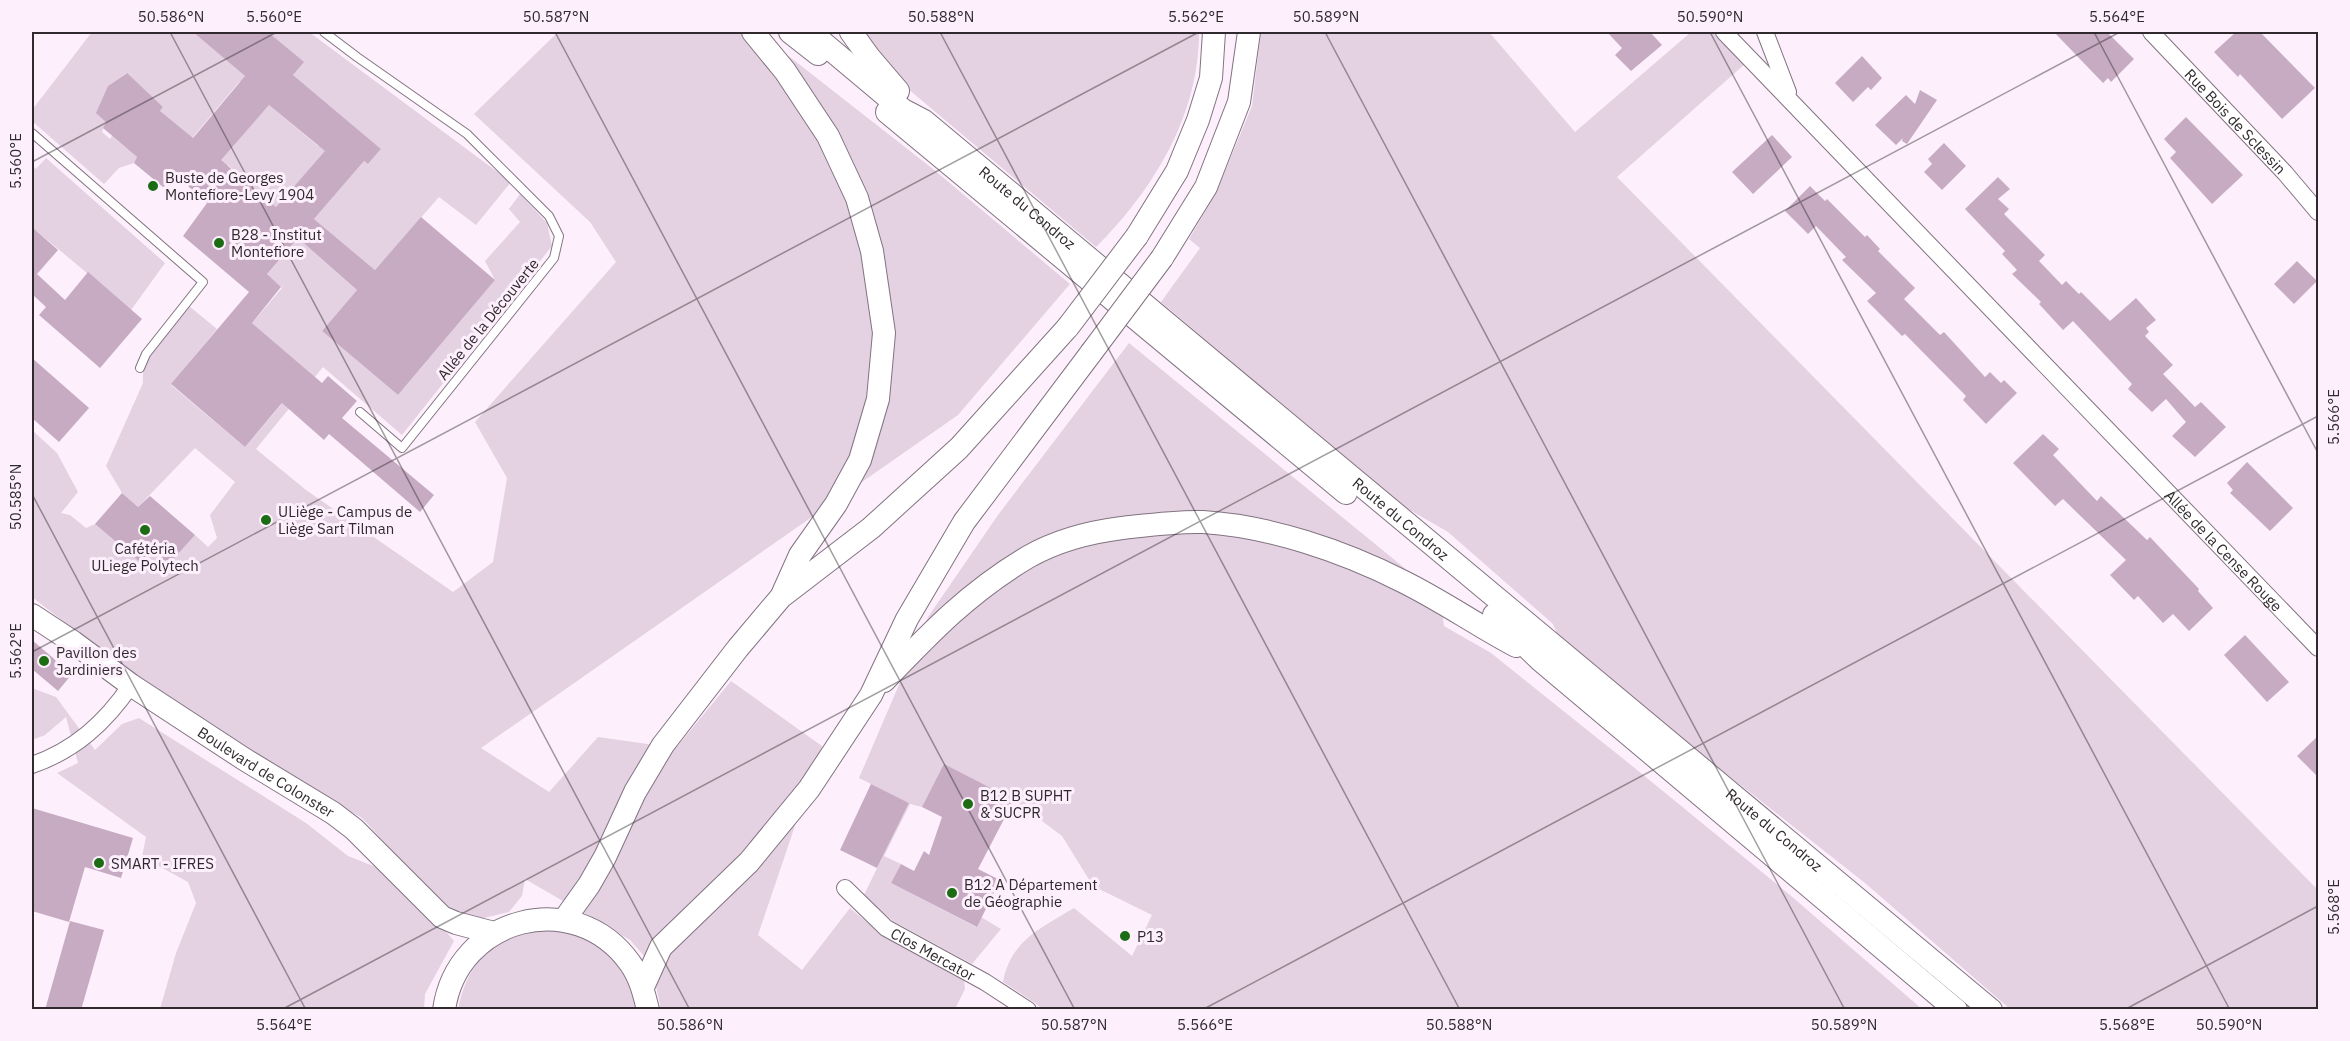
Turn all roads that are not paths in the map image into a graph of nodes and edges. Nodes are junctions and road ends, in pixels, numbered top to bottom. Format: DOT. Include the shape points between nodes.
graph roads {
  1 [pos="324,32"];
  2 [pos="753,32"];
  3 [pos="790,32"];
  4 [pos="810,32"];
  5 [pos="851,32"];
  6 [pos="1214,32"];
  7 [pos="1249,32"];
  8 [pos="1724,32"];
  9 [pos="1765,32"];
  10 [pos="2151,32"];
  11 [pos="1790,99"];
  12 [pos="924,121"];
  13 [pos="32,134"];
  14 [pos="2319,212"];
  15 [pos="140,368"];
  16 [pos="360,412"];
  17 [pos="781,597"];
  18 [pos="32,615"];
  19 [pos="2319,648"];
  20 [pos="1539,659"];
  21 [pos="131,685"];
  22 [pos="871,695"];
  23 [pos="33,762"];
  24 [pos="845,888"];
  25 [pos="564,920"];
  26 [pos="494,933"];
  27 [pos="643,987"];
  28 [pos="444,1010"];
  29 [pos="648,1010"];
  30 [pos="1028,1010"];
  31 [pos="1956,1010"];
  32 [pos="1991,1010"];
  1 -- 16 [label="lane, Allée de la Découverte" via="467,134 549,216 559,236 554,258 402,448"];
  2 -- 17 [label="main road" via="785,71 828,136 857,198 872,251 884,333 878,399 860,460 836,504 800,555"];
  3 -- 20 [label="main road, Route du Condroz" via="1510,629"];
  4 -- 12 [label="main road, Route du Condroz" via="903,110"];
  5 -- 12 [label="main road"];
  6 -- 17 [label="main road, bridge" via="1211,78 1177,171 1137,236 1068,327 959,448 871,528"];
  7 -- 22 [label="main road, bridge" via="1239,102 1206,187 1162,258 964,522 907,619"];
  8 -- 11 [label="street, Allée de la Cense Rouge"];
  9 -- 11 [label="street"];
  10 -- 14 [label="street, Rue Bois de Sclessin"];
  11 -- 19 [label="street, Allée de la Cense Rouge"];
  12 -- 32 [label="main road, Route du Condroz"];
  13 -- 15 [label="lane" via="203,282 146,354"];
  17 -- 25 [label="main road" via="663,745 635,792 605,857"];
  18 -- 21 [label="main road, Boulevard de Colonster"];
  20 -- 22 [label="main road" via="1402,581 1331,551 1271,532 1204,522 1152,524 1082,536 1030,556 981,587 937,625"];
  20 -- 31 [label="main road, Route du Condroz"];
  21 -- 23 [label="street" via="107,717 82,740 55,756"];
  21 -- 26 [label="main road, Boulevard de Colonster" via="333,813 442,917"];
  22 -- 27 [label="main road" via="809,789 749,862 661,947"];
  24 -- 30 [label="street, Clos Mercator" via="886,928"];
  25 -- 26 [label="main road" via="516,923"];
  25 -- 27 [label="main road" via="612,943 630,963"];
  26 -- 28 [label="main road" via="472,949 456,970"];
  27 -- 29 [label="main road"];
}
